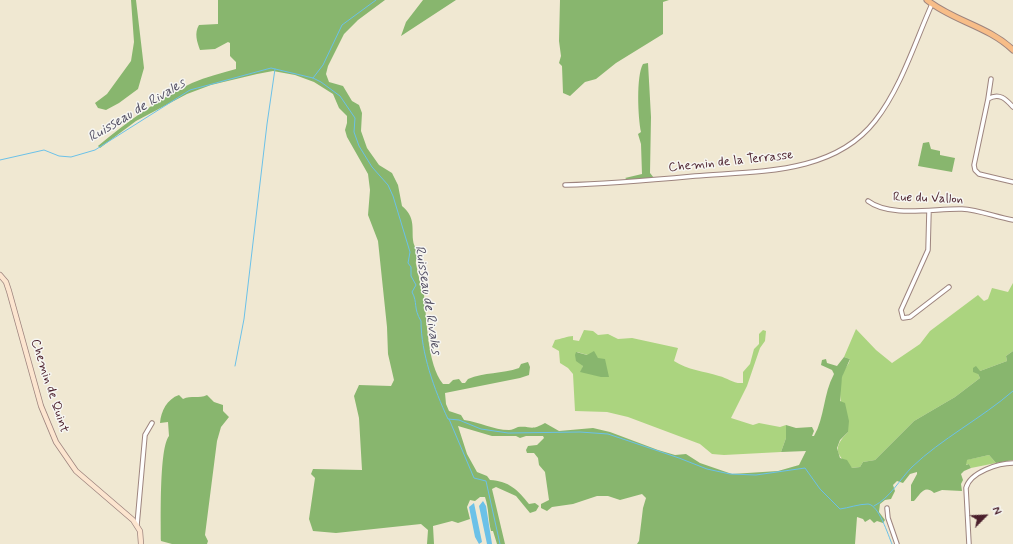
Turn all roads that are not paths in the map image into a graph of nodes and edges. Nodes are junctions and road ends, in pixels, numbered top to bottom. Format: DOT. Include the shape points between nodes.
graph roads {
  1 [pos="927,0"];
  2 [pos="932,4"];
  3 [pos="1013,50"];
  4 [pos="991,80"];
  5 [pos="988,99"];
  6 [pos="1013,107"];
  7 [pos="1013,182"];
  8 [pos="565,185"];
  9 [pos="868,201"];
  10 [pos="929,211"];
  11 [pos="1013,220"];
  12 [pos="0,275"];
  13 [pos="949,287"];
  14 [pos="152,423"];
  15 [pos="1013,463"];
  16 [pos="887,508"];
  17 [pos="137,525"];
  18 [pos="141,544"];
  19 [pos="897,544"];
  20 [pos="969,544"];
  1 -- 2 [label="main road"];
  2 -- 3 [label="main road" via="988,31"];
  2 -- 8 [label="street, Chemin de la Terrasse" via="886,105 868,129 833,154 808,164 777,170"];
  4 -- 5 [label="street"];
  5 -- 6 [label="street" via="992,96 1002,97"];
  5 -- 7 [label="street" via="975,170 982,175"];
  9 -- 10 [label="street, Rue du Vallon" via="879,207"];
  10 -- 11 [label="street, Rue du Vallon" via="966,210"];
  10 -- 13 [label="street" via="928,250 901,310 903,318 910,317"];
  12 -- 17 [label="street, Chemin de Quint" via="6,282 41,406 56,442 76,471 126,512"];
  14 -- 17 [label="street" via="145,436"];
  15 -- 20 [label="street" via="989,467 968,483 966,488"];
  16 -- 19 [label="street"];
  17 -- 18 [label="street, Chemin de Quint"];
}
